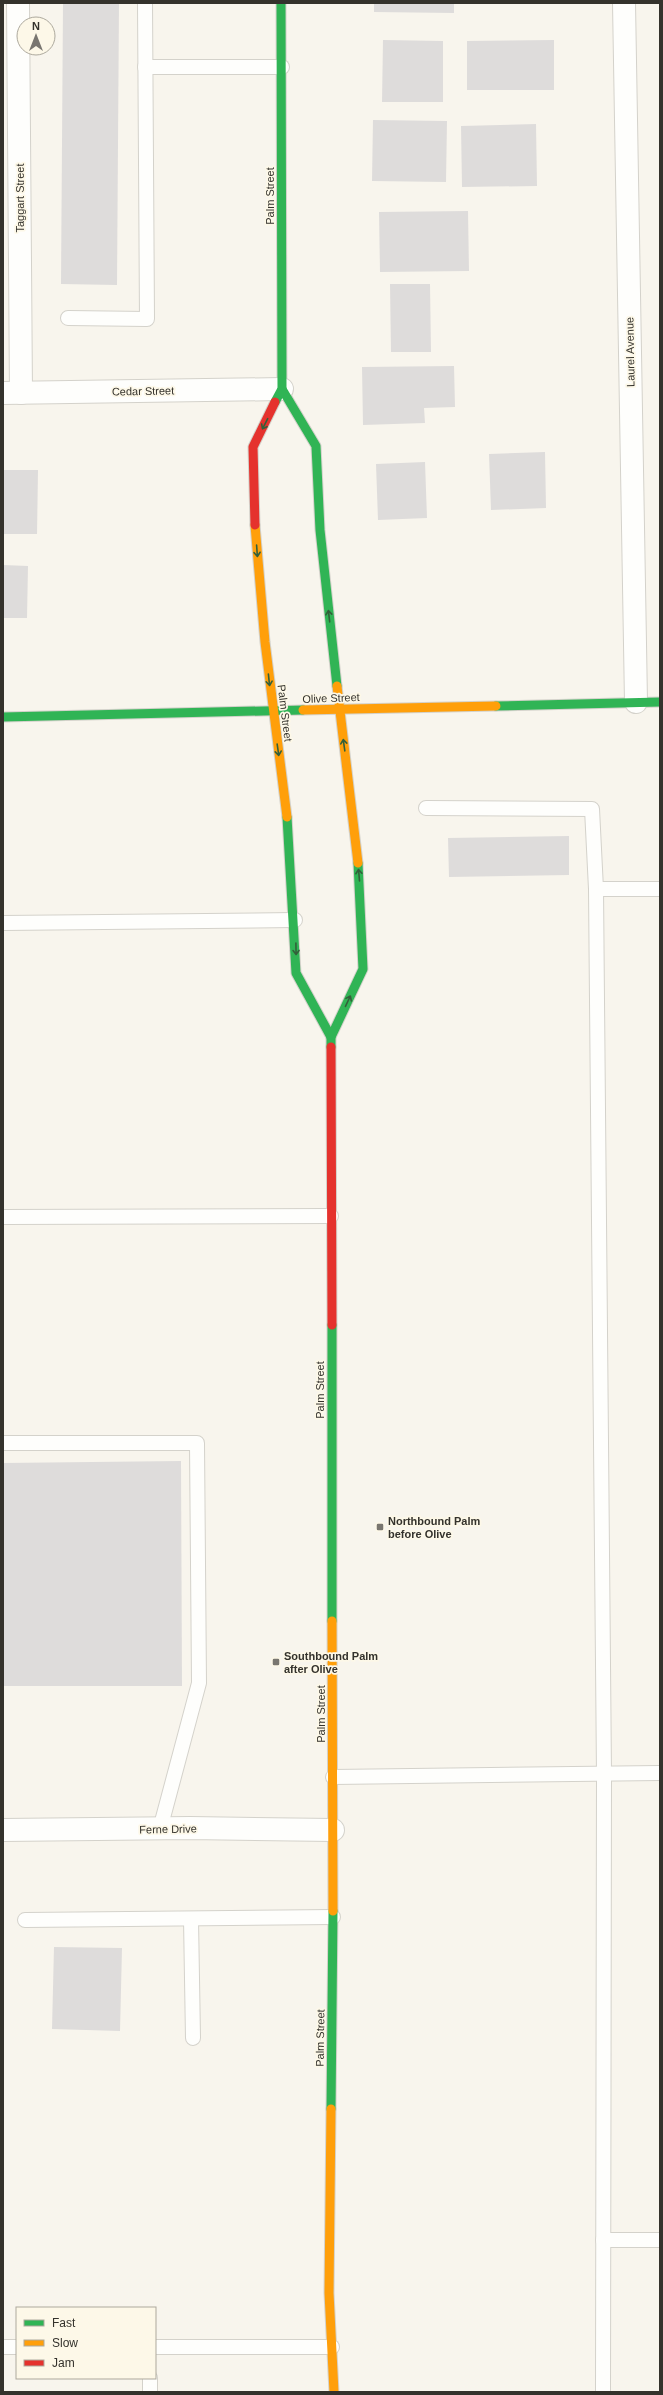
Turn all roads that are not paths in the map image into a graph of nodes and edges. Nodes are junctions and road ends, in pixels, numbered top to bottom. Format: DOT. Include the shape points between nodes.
graph roads {
  1 [pos="18,3"];
  2 [pos="145,3"];
  3 [pos="281,3"];
  4 [pos="624,3"];
  5 [pos="145,67"];
  6 [pos="282,67"];
  7 [pos="68,318"];
  8 [pos="282,389"];
  9 [pos="12,393"];
  10 [pos="636,702"];
  11 [pos="660,702"];
  12 [pos="340,710"];
  13 [pos="273,711"];
  14 [pos="3,717"];
  15 [pos="426,808"];
  16 [pos="596,889"];
  17 [pos="660,889"];
  18 [pos="295,920"];
  19 [pos="3,923"];
  20 [pos="331,1037"];
  21 [pos="331,1216"];
  22 [pos="3,1217"];
  23 [pos="3,1443"];
  24 [pos="660,1773"];
  25 [pos="604,1774"];
  26 [pos="333,1777"];
  27 [pos="160,1829"];
  28 [pos="3,1830"];
  29 [pos="333,1830"];
  30 [pos="333,1917"];
  31 [pos="191,1918"];
  32 [pos="25,1920"];
  33 [pos="192,2038"];
  34 [pos="603,2240"];
  35 [pos="660,2240"];
  36 [pos="3,2347"];
  37 [pos="16,2347"];
  38 [pos="156,2347"];
  39 [pos="332,2347"];
  40 [pos="150,2379"];
  41 [pos="150,2392"];
  42 [pos="334,2392"];
  43 [pos="603,2392"];
  1 -- 9 [label="street, Taggart Street"];
  2 -- 5 [label="lane"];
  3 -- 6 [label="main road, Palm Street"];
  4 -- 10 [label="street, Laurel Avenue"];
  5 -- 6 [label="lane"];
  5 -- 7 [label="lane" via="147,319"];
  6 -- 8 [label="main road, Palm Street"];
  8 -- 9 [label="street, Cedar Street"];
  12 -- 8 [label="main road, Palm Street, one-way" via="320,530 316,446"];
  8 -- 13 [label="main road, Palm Street, one-way" via="253,447 255,524"];
  10 -- 11 [label="main road, Olive Street"];
  10 -- 12 [label="main road, Olive Street"];
  12 -- 13 [label="main road, Olive Street"];
  20 -- 12 [label="main road, Palm Street, one-way" via="363,969 360,878"];
  13 -- 14 [label="main road, Olive Street"];
  13 -- 18 [label="main road, Palm Street, one-way" via="290,839"];
  15 -- 16 [label="lane" via="592,809"];
  16 -- 17 [label="lane"];
  16 -- 25 [label="lane"];
  18 -- 19 [label="lane"];
  18 -- 20 [label="main road, Palm Street, one-way" via="296,973"];
  20 -- 21 [label="main road, Palm Street"];
  21 -- 22 [label="lane"];
  21 -- 26 [label="main road, Palm Street"];
  23 -- 27 [label="lane" via="197,1443 199,1683"];
  24 -- 25 [label="lane"];
  25 -- 26 [label="lane"];
  25 -- 34 [label="lane"];
  26 -- 29 [label="main road, Palm Street"];
  27 -- 28 [label="street, Ferne Drive"];
  27 -- 29 [label="street, Ferne Drive"];
  29 -- 30 [label="main road, Palm Street"];
  30 -- 31 [label="lane"];
  30 -- 39 [label="main road, Palm Street" via="329,2294"];
  31 -- 32 [label="lane"];
  31 -- 33 [label="lane"];
  34 -- 35 [label="lane"];
  34 -- 43 [label="lane"];
  36 -- 37 [label="lane"];
  38 -- 39 [label="lane"];
  39 -- 42 [label="main road, Palm Street"];
  40 -- 41 [label="lane"];
}
